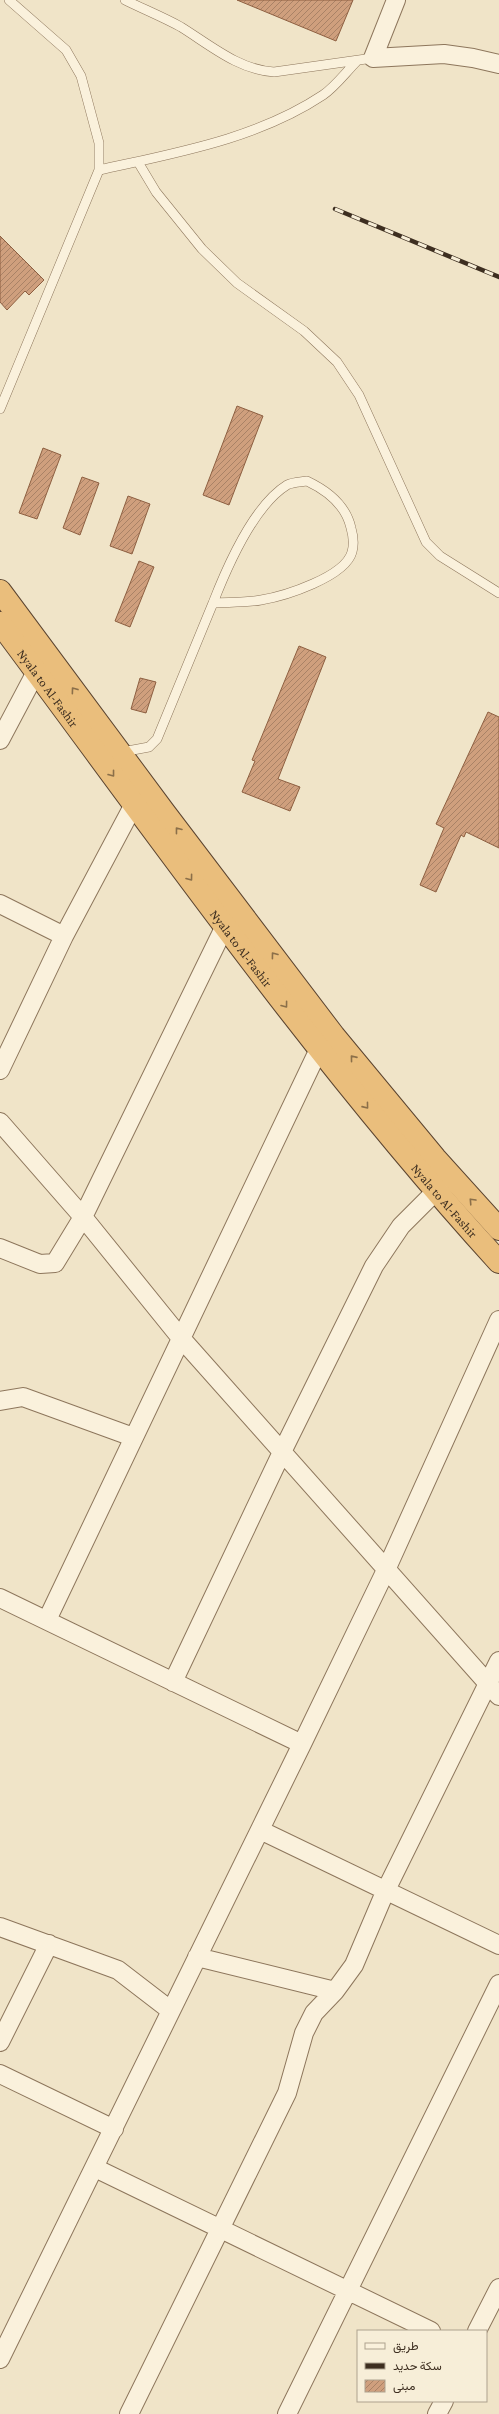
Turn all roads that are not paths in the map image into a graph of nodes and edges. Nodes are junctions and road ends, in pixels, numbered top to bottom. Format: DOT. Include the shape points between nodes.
graph roads {
  1 [pos="10,0"];
  2 [pos="125,0"];
  3 [pos="396,0"];
  4 [pos="365,59"];
  5 [pos="499,64"];
  6 [pos="138,162"];
  7 [pos="99,170"];
  8 [pos="0,409"];
  9 [pos="0,591"];
  10 [pos="499,593"];
  11 [pos="213,603"];
  12 [pos="0,622"];
  13 [pos="22,636"];
  14 [pos="36,672"];
  15 [pos="0,740"];
  16 [pos="119,752"];
  17 [pos="96,754"];
  18 [pos="139,794"];
  19 [pos="0,904"];
  20 [pos="225,926"];
  21 [pos="64,936"];
  22 [pos="319,1049"];
  23 [pos="0,1070"];
  24 [pos="0,1122"];
  25 [pos="443,1184"];
  26 [pos="83,1217"];
  27 [pos="499,1229"];
  28 [pos="0,1248"];
  29 [pos="499,1262"];
  30 [pos="499,1320"];
  31 [pos="180,1337"];
  32 [pos="0,1401"];
  33 [pos="134,1437"];
  34 [pos="282,1452"];
  35 [pos="386,1570"];
  36 [pos="0,1598"];
  37 [pos="47,1620"];
  38 [pos="499,1661"];
  39 [pos="173,1682"];
  40 [pos="493,1689"];
  41 [pos="302,1744"];
  42 [pos="260,1830"];
  43 [pos="385,1892"];
  44 [pos="0,1927"];
  45 [pos="49,1944"];
  46 [pos="499,1945"];
  47 [pos="197,1957"];
  48 [pos="499,1984"];
  49 [pos="335,1991"];
  50 [pos="170,2010"];
  51 [pos="0,2042"];
  52 [pos="0,2074"];
  53 [pos="114,2129"];
  54 [pos="94,2168"];
  55 [pos="220,2229"];
  56 [pos="499,2288"];
  57 [pos="348,2290"];
  58 [pos="429,2330"];
  59 [pos="478,2330"];
  60 [pos="0,2359"];
  61 [pos="443,2402"];
  62 [pos="129,2414"];
  63 [pos="287,2414"];
  64 [pos="437,2414"];
  1 -- 7 [label="lane" via="66,50 81,76 100,143"];
  2 -- 4 [label="lane" via="179,26 248,68 274,72"];
  3 -- 4 [label="street"];
  4 -- 5 [label="street" via="444,54"];
  4 -- 6 [label="lane" via="324,94 294,112 216,143"];
  6 -- 7 [label="lane"];
  6 -- 10 [label="lane" via="156,192 202,249 237,283 304,331 337,362 359,395 426,542 440,556"];
  7 -- 8 [label="lane"];
  9 -- 13 [label="highway, Nyala to Al-Fashir"];
  11 -- 11 [label="lane" via="228,565 248,530 269,501 287,484 308,481 337,500 349,516 353,535 352,552 345,564 334,573 291,592 261,600"];
  11 -- 16 [label="lane" via="158,739 149,747"];
  12 -- 13 [label="highway, Nyala to Al-Fashir"];
  13 -- 14 [label="highway, Nyala to Al-Fashir"];
  16 -- 13 [label="highway, Nyala to Al-Fashir, one-way"];
  14 -- 15 [label="street"];
  14 -- 17 [label="highway, Nyala to Al-Fashir"];
  16 -- 17 [label="lane"];
  16 -- 18 [label="highway, Nyala to Al-Fashir"];
  17 -- 18 [label="highway, Nyala to Al-Fashir, one-way"];
  18 -- 20 [label="highway, Nyala to Al-Fashir, one-way"];
  18 -- 21 [label="street"];
  25 -- 18 [label="highway, Nyala to Al-Fashir, one-way" via="334,1036"];
  19 -- 21 [label="street"];
  20 -- 22 [label="highway, Nyala to Al-Fashir, one-way"];
  20 -- 26 [label="street"];
  21 -- 23 [label="street"];
  22 -- 25 [label="highway, Nyala to Al-Fashir, one-way"];
  22 -- 31 [label="street"];
  24 -- 26 [label="street"];
  27 -- 25 [label="highway, Nyala to Al-Fashir, one-way"];
  25 -- 29 [label="highway, Nyala to Al-Fashir"];
  25 -- 34 [label="street" via="401,1226 374,1266"];
  26 -- 28 [label="street" via="55,1263 40,1264"];
  26 -- 31 [label="street"];
  30 -- 35 [label="street"];
  31 -- 33 [label="street"];
  31 -- 34 [label="street"];
  32 -- 33 [label="street" via="23,1398"];
  33 -- 37 [label="street"];
  34 -- 35 [label="street"];
  34 -- 39 [label="street"];
  35 -- 40 [label="street"];
  35 -- 41 [label="street"];
  36 -- 37 [label="street"];
  37 -- 39 [label="street"];
  38 -- 40 [label="street"];
  39 -- 41 [label="street"];
  40 -- 43 [label="street"];
  41 -- 42 [label="street"];
  42 -- 43 [label="street"];
  42 -- 47 [label="street"];
  43 -- 46 [label="street"];
  43 -- 49 [label="street" via="354,1965"];
  44 -- 45 [label="street"];
  45 -- 50 [label="street" via="118,1970"];
  45 -- 51 [label="street"];
  47 -- 49 [label="street"];
  47 -- 50 [label="street"];
  48 -- 57 [label="street"];
  49 -- 55 [label="street" via="314,2013 304,2033 287,2093"];
  50 -- 53 [label="street"];
  52 -- 53 [label="street"];
  53 -- 54 [label="street"];
  54 -- 55 [label="street"];
  54 -- 60 [label="street"];
  55 -- 57 [label="street"];
  55 -- 62 [label="street"];
  56 -- 59 [label="street"];
  57 -- 58 [label="street"];
  57 -- 63 [label="street"];
  61 -- 64 [label="street"];
}
